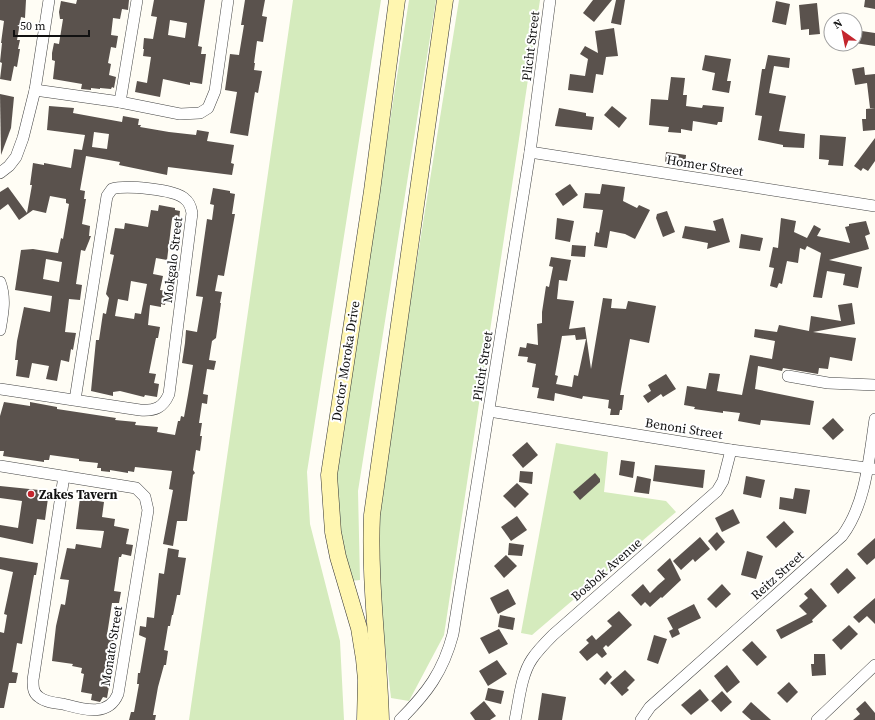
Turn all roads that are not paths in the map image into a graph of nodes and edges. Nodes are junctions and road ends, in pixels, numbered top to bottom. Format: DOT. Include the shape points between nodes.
graph roads {
  1 [pos="49,0"];
  2 [pos="137,0"];
  3 [pos="228,0"];
  4 [pos="397,0"];
  5 [pos="445,0"];
  6 [pos="550,0"];
  7 [pos="35,90"];
  8 [pos="120,102"];
  9 [pos="530,152"];
  10 [pos="0,173"];
  11 [pos="875,206"];
  12 [pos="0,282"];
  13 [pos="0,330"];
  14 [pos="788,376"];
  15 [pos="875,385"];
  16 [pos="0,388"];
  17 [pos="75,400"];
  18 [pos="489,411"];
  19 [pos="875,419"];
  20 [pos="731,450"];
  21 [pos="0,466"];
  22 [pos="872,469"];
  23 [pos="64,476"];
  24 [pos="875,666"];
  25 [pos="365,720"];
  26 [pos="381,720"];
  27 [pos="400,720"];
  28 [pos="515,720"];
  29 [pos="641,720"];
  30 [pos="817,720"];
  1 -- 7 [label="street"];
  2 -- 8 [label="street"];
  3 -- 8 [label="street" via="215,91 208,108 200,113 180,114"];
  4 -- 25 [label="street, Doctor Moroka Drive" via="372,191 329,475 333,532 359,628 364,659"];
  5 -- 26 [label="street" via="372,515 372,583"];
  6 -- 9 [label="street, Plicht Street"];
  7 -- 8 [label="street"];
  7 -- 10 [label="street" via="20,149 10,166"];
  9 -- 11 [label="street, Homer Street"];
  9 -- 18 [label="street, Plicht Street"];
  12 -- 13 [label="street" via="4,292"];
  14 -- 15 [label="street" via="828,383"];
  16 -- 17 [label="street, Mokgalo Street"];
  17 -- 17 [label="street, Mokgalo Street" via="150,410 160,408 166,402 192,213 188,202 177,193 125,186 112,189 107,196"];
  18 -- 20 [label="street, Benoni Street"];
  18 -- 27 [label="street, Plicht Street" via="448,655 427,692"];
  19 -- 22 [label="street, Reitz Street"];
  20 -- 22 [label="street, Benoni Street"];
  20 -- 28 [label="street, Bosbok Avenue" via="723,481 717,491 553,635 535,655 525,673"];
  21 -- 23 [label="street, Monato Street"];
  22 -- 29 [label="street, Reitz Street" via="850,525 842,536 650,708"];
  23 -- 23 [label="street, Monato Street" via="136,488 142,492 148,503 118,694 111,704 96,710 45,700 35,694 34,688 33,680"];
  24 -- 30 [label="street"];
}
